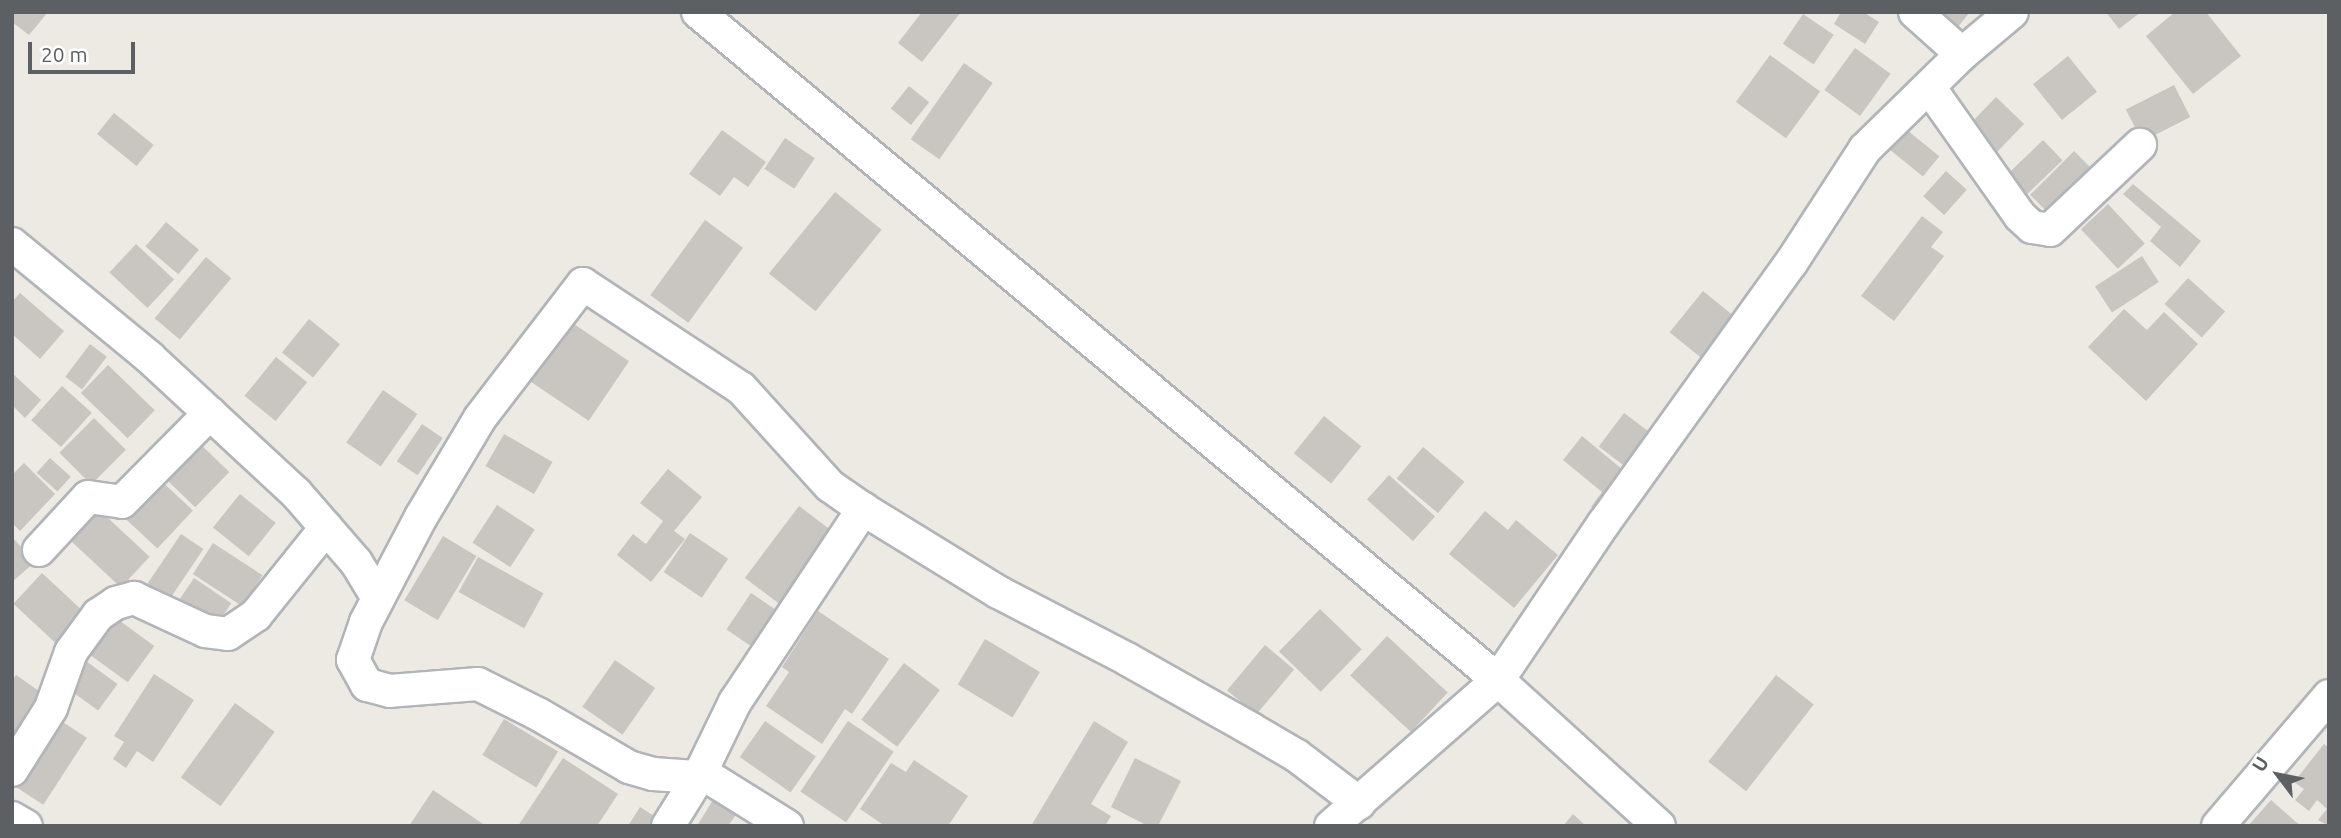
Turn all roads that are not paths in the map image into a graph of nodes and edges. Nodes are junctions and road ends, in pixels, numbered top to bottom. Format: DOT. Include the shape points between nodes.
graph roads {
  1 [pos="698,12"];
  2 [pos="1915,12"];
  3 [pos="2012,12"];
  4 [pos="1962,54"];
  5 [pos="1929,87"];
  6 [pos="2140,145"];
  7 [pos="18,261"];
  8 [pos="210,413"];
  9 [pos="863,509"];
  10 [pos="326,528"];
  11 [pos="39,550"];
  12 [pos="378,598"];
  13 [pos="1498,680"];
  14 [pos="2329,696"];
  15 [pos="12,770"];
  16 [pos="699,776"];
  17 [pos="1359,803"];
  18 [pos="12,818"];
  19 [pos="26,826"];
  20 [pos="668,826"];
  21 [pos="787,826"];
  22 [pos="1331,826"];
  23 [pos="1659,826"];
  24 [pos="2218,826"];
  1 -- 13 [label="street"];
  2 -- 4 [label="street"];
  3 -- 4 [label="street"];
  4 -- 5 [label="street"];
  5 -- 6 [label="street" via="2020,216 2032,226 2050,230"];
  5 -- 13 [label="street" via="1866,149"];
  7 -- 8 [label="street" via="149,357"];
  8 -- 10 [label="street" via="296,493"];
  8 -- 11 [label="street" via="122,502 88,497"];
  9 -- 12 [label="street" via="830,486 741,388 583,284 480,418"];
  9 -- 16 [label="street" via="735,702"];
  9 -- 17 [label="street" via="998,592 1297,756"];
  10 -- 12 [label="street" via="356,562"];
  10 -- 15 [label="street" via="256,615 228,634 205,631 134,598 98,615 71,652 51,708"];
  12 -- 16 [label="street" via="353,660 367,685 390,691 478,684 629,767 653,774"];
  13 -- 17 [label="street"];
  13 -- 23 [label="street"];
  14 -- 24 [label="street"];
  16 -- 20 [label="street"];
  16 -- 21 [label="street" via="710,778"];
  17 -- 22 [label="street"];
  18 -- 19 [label="street"];
}
